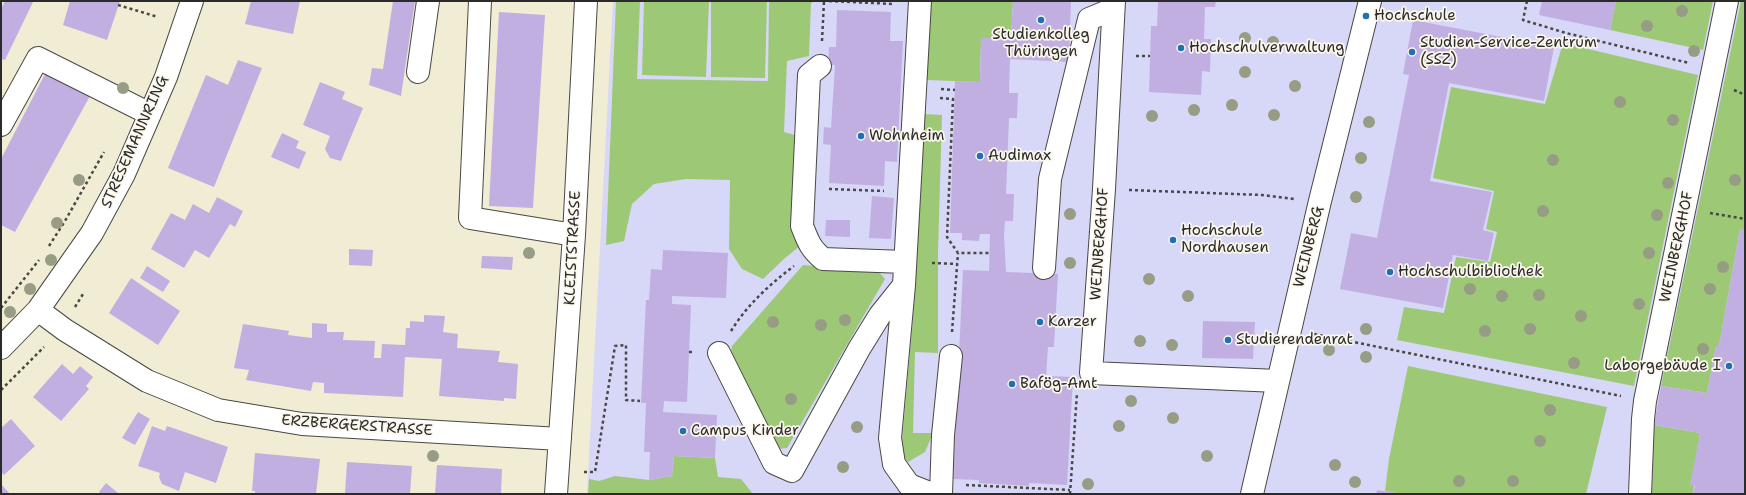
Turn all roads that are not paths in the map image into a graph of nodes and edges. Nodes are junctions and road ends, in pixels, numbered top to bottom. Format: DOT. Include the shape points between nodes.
graph roads {
  1 [pos="192,1"];
  2 [pos="428,1"];
  3 [pos="480,1"];
  4 [pos="586,1"];
  5 [pos="920,1"];
  6 [pos="1370,1"];
  7 [pos="1727,1"];
  8 [pos="1113,5"];
  9 [pos="820,66"];
  10 [pos="418,72"];
  11 [pos="150,114"];
  12 [pos="1,126"];
  13 [pos="574,235"];
  14 [pos="905,262"];
  15 [pos="1044,268"];
  16 [pos="904,285"];
  17 [pos="38,310"];
  18 [pos="1,348"];
  19 [pos="719,353"];
  20 [pos="951,356"];
  21 [pos="1278,381"];
  22 [pos="560,439"];
  23 [pos="938,491"];
  24 [pos="556,494"];
  25 [pos="1252,494"];
  26 [pos="1640,494"];
  1 -- 11 [label="street, STRESEMANNRING" via="166,77"];
  2 -- 10 [label="street"];
  3 -- 13 [label="street" via="470,218"];
  4 -- 13 [label="street, KLEISTSTRASSE"];
  5 -- 14 [label="street"];
  6 -- 21 [label="street, WEINBERG"];
  7 -- 26 [label="street, WEINBERGHOF" via="1645,401"];
  8 -- 15 [label="street" via="1089,19 1050,179"];
  8 -- 21 [label="street, WEINBERGHOF" via="1104,189 1091,372"];
  9 -- 14 [label="street" via="809,75 802,226 810,246 823,259"];
  11 -- 12 [label="street" via="38,58"];
  11 -- 17 [label="street, STRESEMANNRING" via="124,174 92,233"];
  13 -- 22 [label="street, KLEISTSTRASSE"];
  14 -- 16 [label="street"];
  16 -- 19 [label="street" via="880,315 859,349 792,471 774,463"];
  16 -- 23 [label="street" via="890,438 894,464 909,485"];
  17 -- 18 [label="street, STRESEMANNRING"];
  17 -- 22 [label="street, ERZBERGERSTRASSE" via="65,330 147,381 218,410 302,424"];
  20 -- 23 [label="street"];
  21 -- 25 [label="street, WEINBERG"];
  22 -- 24 [label="street, KLEISTSTRASSE"];
}
